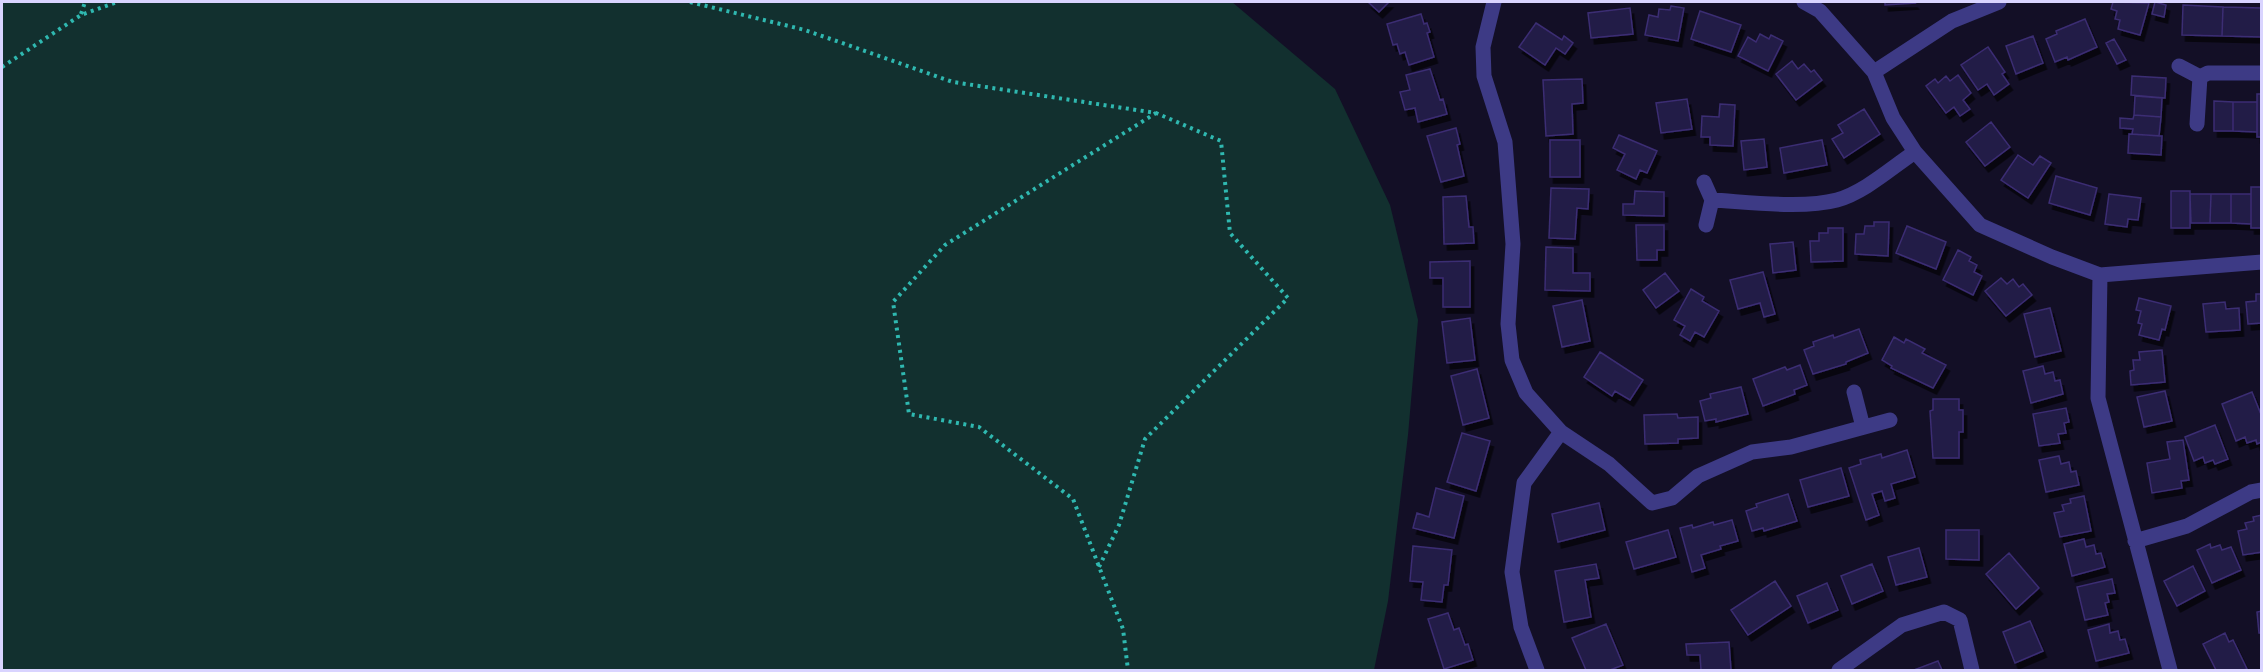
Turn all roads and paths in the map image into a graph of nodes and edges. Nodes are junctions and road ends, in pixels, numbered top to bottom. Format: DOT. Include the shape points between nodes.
graph roads {
  1 [pos="85,2"];
  2 [pos="117,2"];
  3 [pos="690,2"];
  4 [pos="1494,2"];
  5 [pos="1804,2"];
  6 [pos="1999,2"];
  7 [pos="81,15"];
  8 [pos="2179,66"];
  9 [pos="2,67"];
  10 [pos="1874,72"];
  11 [pos="2262,73"];
  12 [pos="2200,77"];
  13 [pos="1156,113"];
  14 [pos="2197,124"];
  15 [pos="1915,152"];
  16 [pos="1704,182"];
  17 [pos="1712,200"];
  18 [pos="1706,225"];
  19 [pos="2262,262"];
  20 [pos="2100,275"];
  21 [pos="1854,392"];
  22 [pos="1890,420"];
  23 [pos="1863,427"];
  24 [pos="1561,432"];
  25 [pos="2262,490"];
  26 [pos="2135,541"];
  27 [pos="1099,567"];
  28 [pos="1128,670"];
  29 [pos="1537,670"];
  30 [pos="1839,670"];
  31 [pos="1972,670"];
  32 [pos="2170,670"];
  1 -- 7 [label="path"];
  2 -- 7 [label="path"];
  3 -- 13 [label="path" via="805,30 953,82"];
  4 -- 24 [label="street" via="1483,46 1484,76 1505,142 1513,244 1508,324 1512,360 1526,393"];
  5 -- 10 [label="street" via="1820,11"];
  6 -- 10 [label="street" via="1952,21"];
  7 -- 9 [label="path"];
  8 -- 12 [label="street"];
  10 -- 15 [label="street" via="1893,118"];
  11 -- 12 [label="street" via="2208,73"];
  12 -- 14 [label="street"];
  13 -- 27 [label="path" via="1221,141 1230,233 1288,298 1145,439 1119,525"];
  13 -- 27 [label="path" via="945,245 892,302 909,414 979,428 1073,499"];
  15 -- 17 [label="street" via="1836,201 1800,204"];
  15 -- 20 [label="street" via="1980,225"];
  16 -- 17 [label="street"];
  17 -- 18 [label="street"];
  19 -- 20 [label="street"];
  20 -- 26 [label="street" via="2098,398"];
  21 -- 23 [label="street"];
  22 -- 23 [label="street"];
  23 -- 24 [label="street" via="1791,447 1752,452 1698,476 1672,498 1652,503 1610,464"];
  24 -- 29 [label="street" via="1524,483 1512,572 1521,627"];
  25 -- 26 [label="street" via="2187,526"];
  26 -- 32 [label="street"];
  27 -- 28 [label="path" via="1123,629"];
  30 -- 31 [label="street" via="1902,625 1944,612 1960,620"];
}
